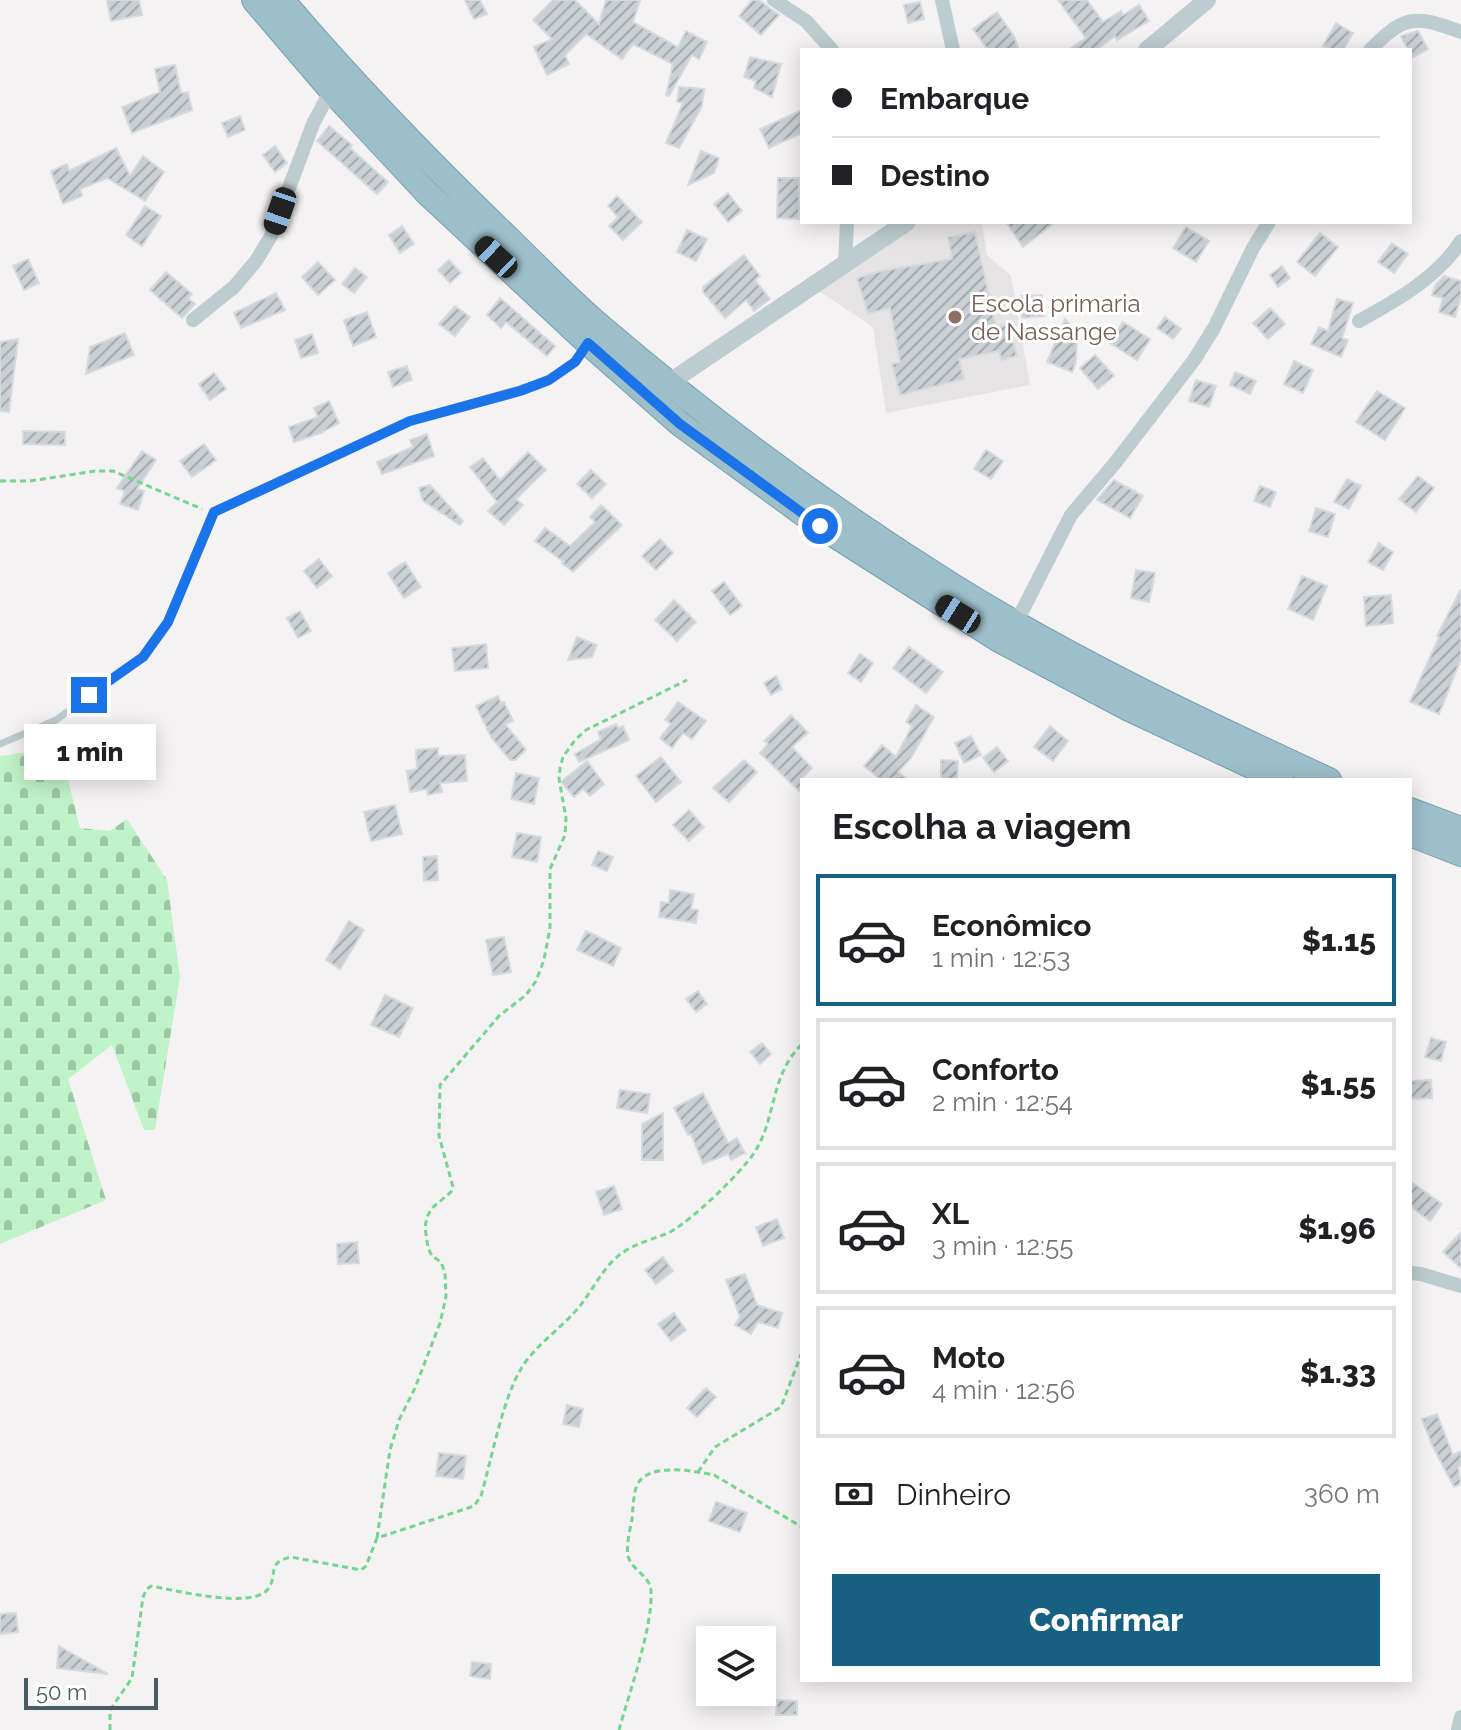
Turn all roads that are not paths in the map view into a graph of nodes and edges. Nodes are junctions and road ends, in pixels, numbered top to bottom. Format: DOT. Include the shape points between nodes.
graph roads {
  1 [pos="254,0"];
  2 [pos="282,0"];
  3 [pos="774,0"];
  4 [pos="942,0"];
  5 [pos="1207,0"];
  6 [pos="1461,32"];
  7 [pos="830,48"];
  8 [pos="953,48"];
  9 [pos="1149,48"];
  10 [pos="1372,48"];
  11 [pos="331,90"];
  12 [pos="847,224"];
  13 [pos="904,224"];
  14 [pos="1268,224"];
  15 [pos="1461,241"];
  16 [pos="845,263"];
  17 [pos="193,320"];
  18 [pos="1359,321"];
  19 [pos="588,343"];
  20 [pos="670,382"];
  21 [pos="1016,623"];
  22 [pos="0,744"];
  23 [pos="1277,778"];
  24 [pos="1325,778"];
  25 [pos="1412,811"];
  26 [pos="1461,829"];
  27 [pos="1412,835"];
  28 [pos="1461,854"];
  29 [pos="1412,1273"];
  30 [pos="1461,1286"];
  31 [pos="1461,1717"];
  32 [pos="1458,1730"];
  1 -- 11 [label="highway"];
  2 -- 20 [label="highway" via="425,159 599,326"];
  3 -- 7 [label="street" via="806,21"];
  4 -- 8 [label="street"];
  5 -- 9 [label="street"];
  6 -- 10 [label="street" via="1414,19"];
  11 -- 17 [label="street" via="271,236 234,287"];
  11 -- 19 [label="highway" via="427,193"];
  12 -- 16 [label="street"];
  13 -- 16 [label="street"];
  14 -- 21 [label="street" via="1194,360 1071,515"];
  15 -- 18 [label="street" via="1425,280"];
  16 -- 20 [label="street"];
  19 -- 22 [label="lane" via="575,362 549,380 410,421 214,512 173,610 143,657 56,720"];
  19 -- 23 [label="highway" via="724,457 968,621 1129,709"];
  20 -- 21 [label="highway" via="786,472"];
  21 -- 24 [label="highway"];
  25 -- 26 [label="highway"];
  27 -- 28 [label="highway"];
  29 -- 30 [label="street"];
  31 -- 32 [label="street"];
}
